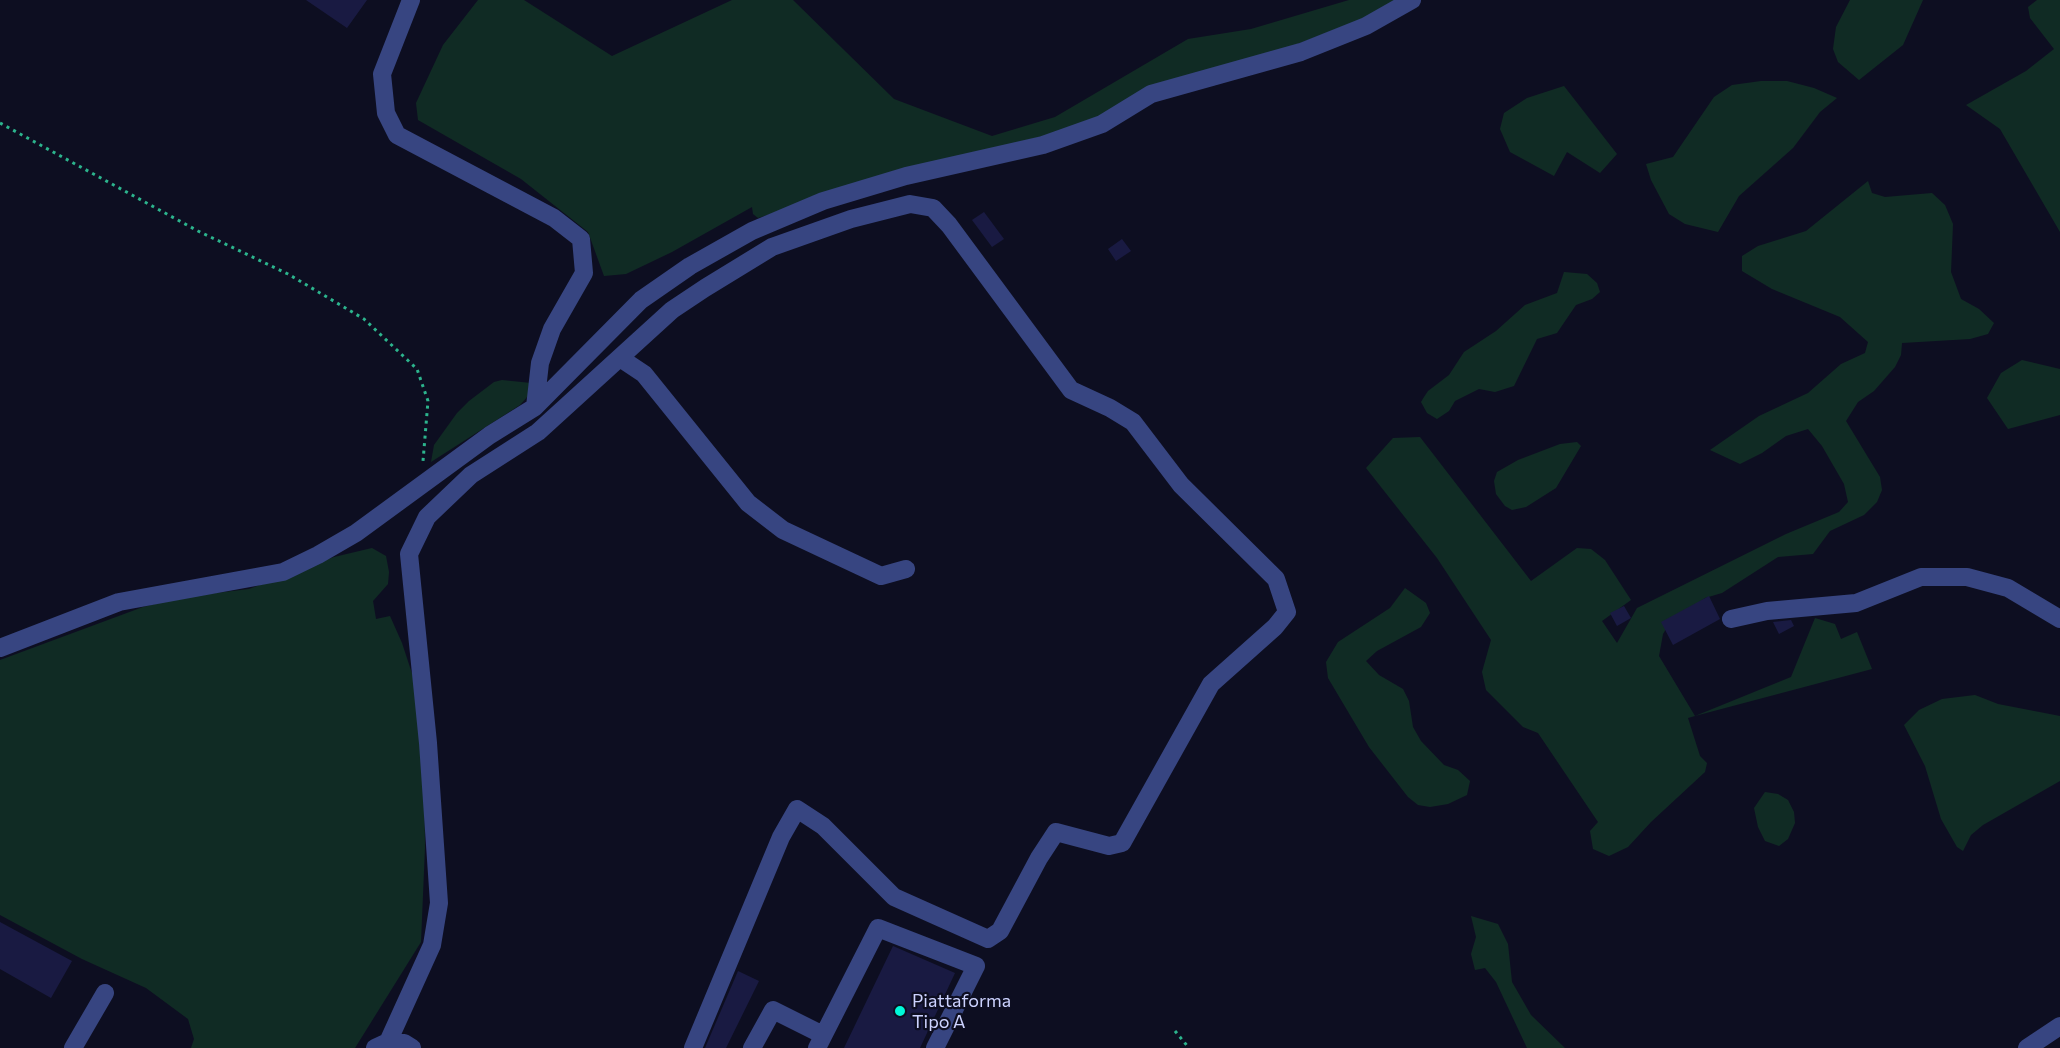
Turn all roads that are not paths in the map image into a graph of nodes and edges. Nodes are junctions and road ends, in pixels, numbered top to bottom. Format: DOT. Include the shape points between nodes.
graph roads {
  1 [pos="411,0"];
  2 [pos="1412,0"];
  3 [pos="620,358"];
  4 [pos="535,406"];
  5 [pos="906,569"];
  6 [pos="1731,619"];
  7 [pos="2060,619"];
  8 [pos="0,648"];
  9 [pos="105,993"];
  10 [pos="2060,1026"];
  11 [pos="820,1042"];
  12 [pos="381,1045"];
  13 [pos="73,1048"];
  14 [pos="412,1048"];
  15 [pos="693,1048"];
  16 [pos="752,1048"];
  17 [pos="935,1048"];
  18 [pos="2027,1048"];
  1 -- 4 [label="street" via="382,74 386,114 397,135 554,218 581,239 584,273 552,330 543,355"];
  2 -- 4 [label="street" via="1365,26 1302,52 1151,94 1102,124 1063,138 989,159 906,176 823,201 752,231 690,266 641,300"];
  3 -- 5 [label="street" via="644,374 748,503 783,530 881,576"];
  3 -- 12 [label="street" via="538,432 471,475 427,518 409,554 439,903 432,945"];
  3 -- 15 [label="street" via="672,310 772,247 851,219 910,204 933,208 1071,390 1132,422 1181,485 1276,579 1287,612 1211,684 1122,843 1109,846 1056,832 1000,931 988,939 894,897 823,826 797,809 772,857"];
  4 -- 8 [label="street" via="356,533 283,572 119,602"];
  6 -- 7 [label="street" via="1767,611 1856,603 1921,577 1967,577 2008,588"];
  9 -- 13 [label="street"];
  10 -- 18 [label="street"];
  11 -- 16 [label="street" via="773,1010"];
  11 -- 17 [label="street" via="878,928 976,966"];
  12 -- 14 [label="street" via="404,1043"];
}
